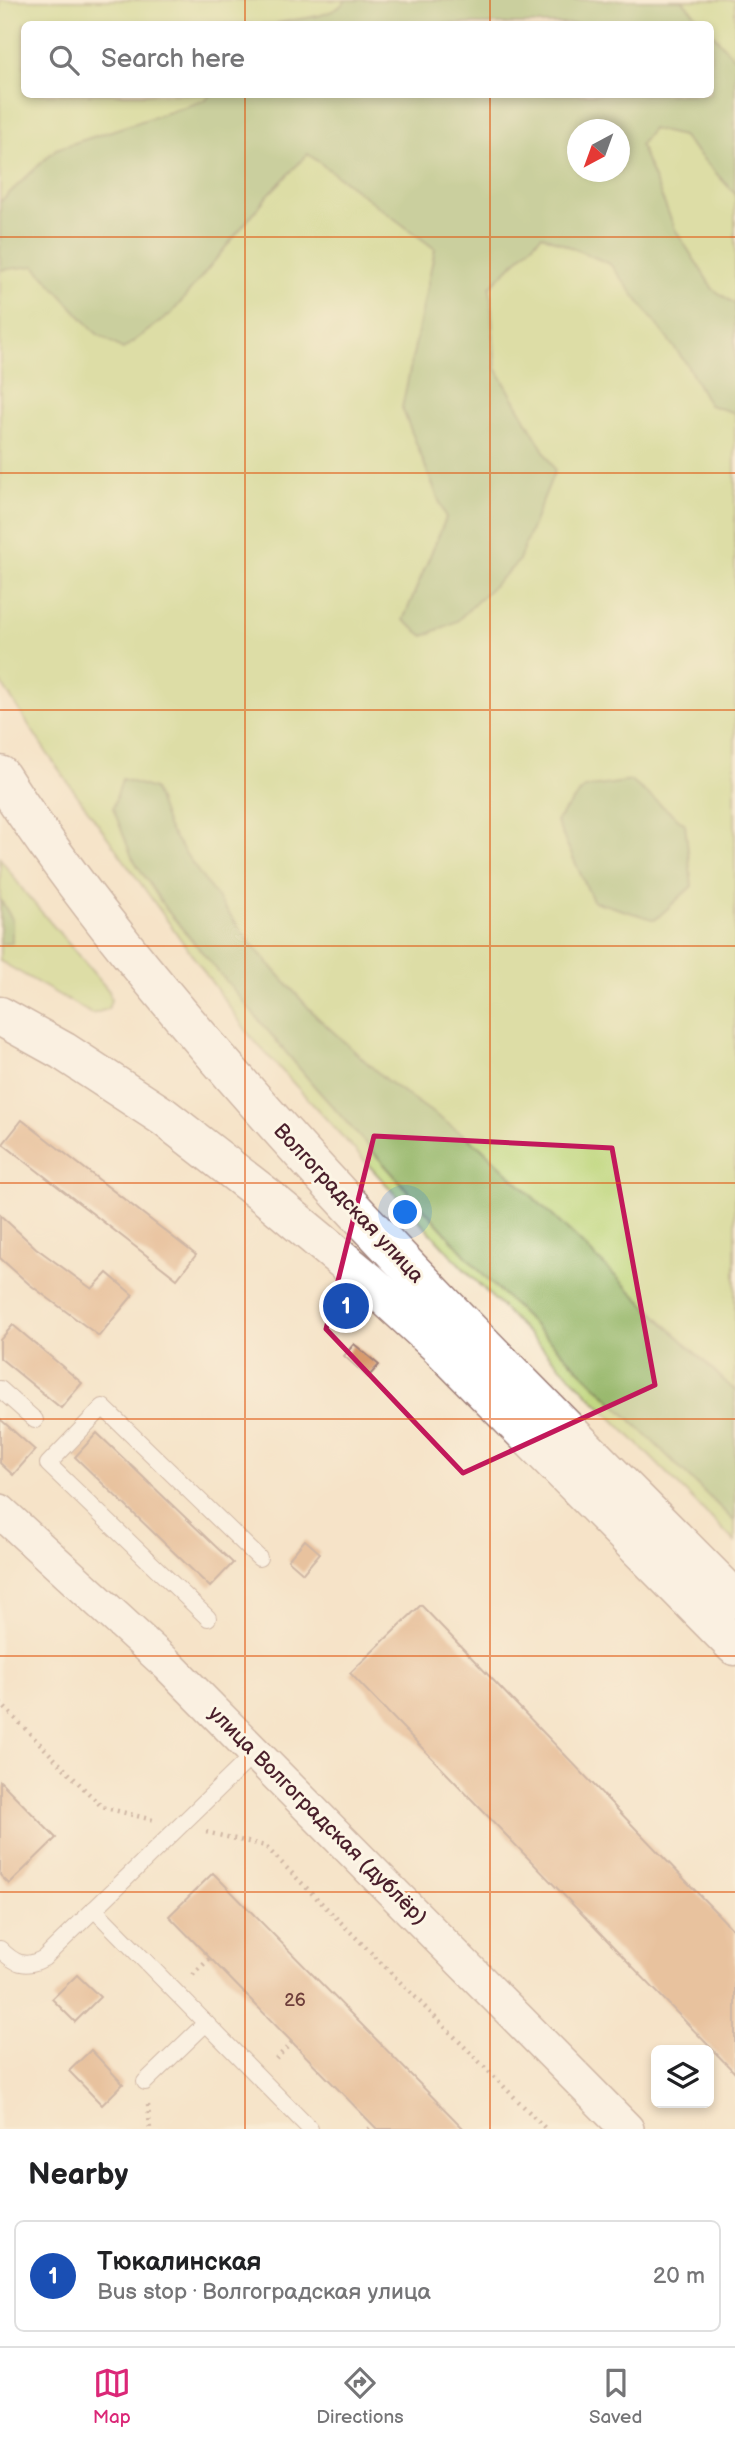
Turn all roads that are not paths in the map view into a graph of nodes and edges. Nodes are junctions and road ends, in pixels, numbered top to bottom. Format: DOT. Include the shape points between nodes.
graph roads {
  1 [pos="0,775"];
  2 [pos="0,1016"];
  3 [pos="0,1389"];
  4 [pos="35,1420"];
  5 [pos="0,1511"];
  6 [pos="259,1558"];
  7 [pos="735,1599"];
  8 [pos="208,1618"];
  9 [pos="735,1646"];
  10 [pos="256,1752"];
  11 [pos="94,1909"];
  12 [pos="0,1949"];
  13 [pos="206,2023"];
  14 [pos="145,2082"];
  15 [pos="310,2129"];
  16 [pos="627,2129"];
  1 -- 7 [label="main road, Волгоградская улица" via="83,893 199,1037 314,1168"];
  2 -- 9 [label="main road, Волгоградская улица" via="164,1117 367,1280 438,1345"];
  3 -- 4 [label="lane"];
  5 -- 10 [label="street, улица Волгоградская (дублёр)" via="169,1665"];
  6 -- 8 [label="lane" via="103,1407 48,1464"];
  10 -- 11 [label="lane"];
  10 -- 16 [label="street, улица Волгоградская (дублёр)"];
  11 -- 12 [label="lane" via="35,1963 17,1963"];
  11 -- 13 [label="lane"];
  13 -- 14 [label="lane"];
  13 -- 15 [label="lane"];
}
